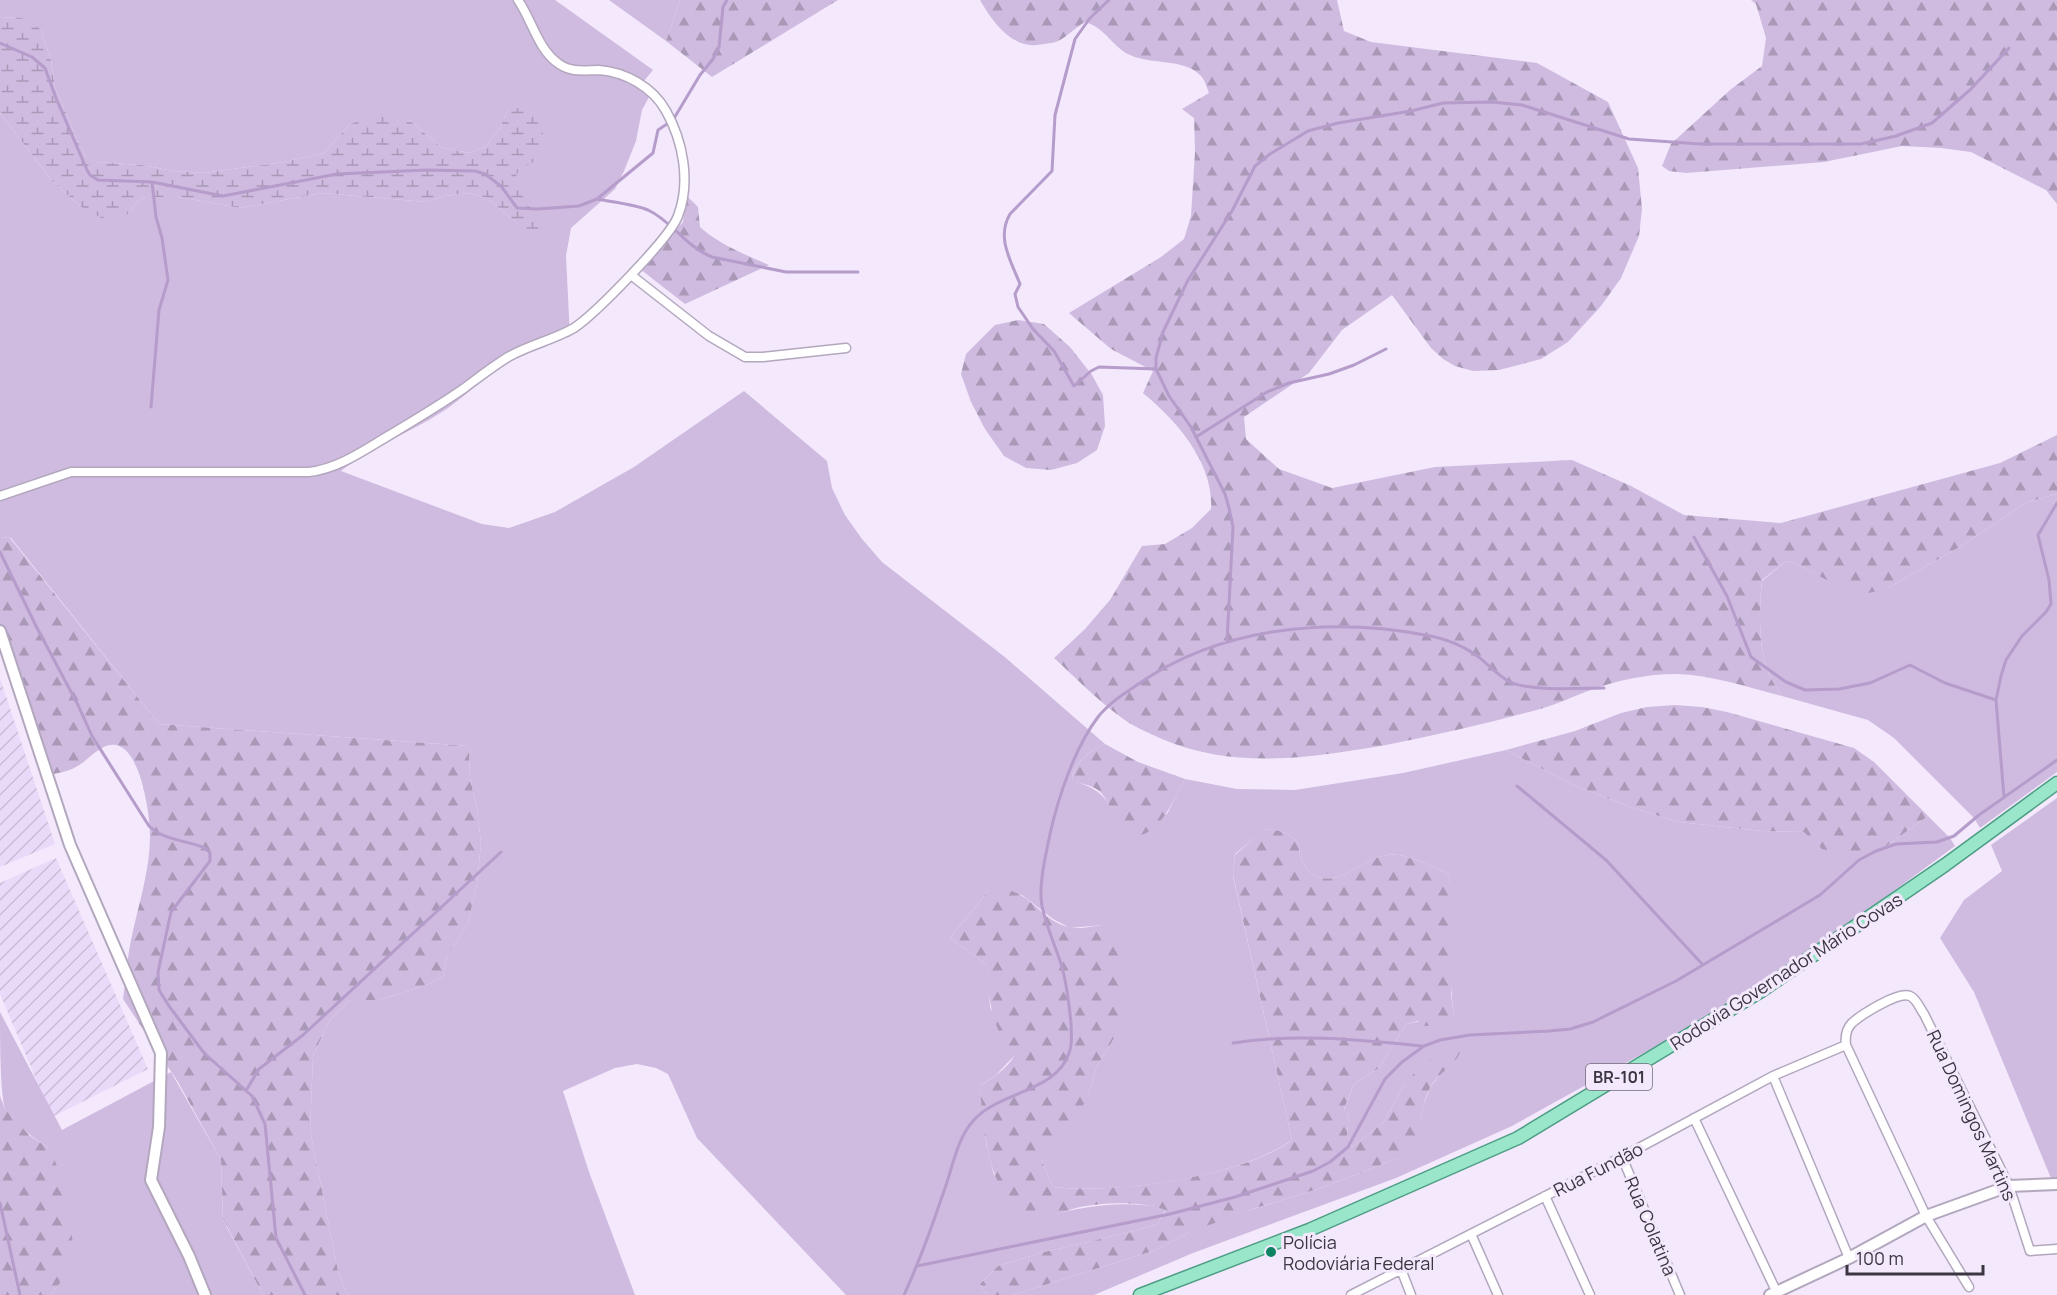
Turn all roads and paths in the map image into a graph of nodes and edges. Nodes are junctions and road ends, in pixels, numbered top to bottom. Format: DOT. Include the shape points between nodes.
graph roads {
  1 [pos="518,0"];
  2 [pos="631,275"];
  3 [pos="846,348"];
  4 [pos="0,496"];
  5 [pos="0,631"];
  6 [pos="2057,783"];
  7 [pos="1846,1042"];
  8 [pos="1773,1076"];
  9 [pos="1694,1118"];
  10 [pos="1622,1157"];
  11 [pos="2057,1184"];
  12 [pos="2009,1186"];
  13 [pos="1545,1196"];
  14 [pos="1926,1216"];
  15 [pos="1471,1234"];
  16 [pos="2057,1248"];
  17 [pos="1849,1258"];
  18 [pos="1401,1269"];
  19 [pos="1969,1287"];
  20 [pos="1775,1294"];
  21 [pos="205,1295"];
  22 [pos="1140,1295"];
  23 [pos="1351,1295"];
  24 [pos="1411,1295"];
  25 [pos="1498,1295"];
  26 [pos="1590,1295"];
  27 [pos="1680,1295"];
  1 -- 2 [label="street" via="542,45 560,64 571,70 606,71 631,79 645,86 666,111 682,158 683,198 673,226"];
  2 -- 3 [label="street" via="709,336 745,357"];
  2 -- 4 [label="street" via="574,327 507,358 414,420 333,467 309,472 71,472"];
  5 -- 21 [label="street" via="70,845 161,1053 159,1127 151,1180"];
  6 -- 22 [label="main road, Rodovia Governador Mário Covas / BR-101" via="1946,865 1761,991 1518,1138 1309,1230"];
  7 -- 8 [label="street, Rua Fundão"];
  7 -- 12 [label="street, Rua Domingos Martins" via="1851,1024 1898,996 1914,999"];
  7 -- 14 [label="street"];
  8 -- 9 [label="street, Rua Fundão"];
  8 -- 17 [label="street"];
  9 -- 10 [label="street, Rua Fundão"];
  9 -- 20 [label="street"];
  10 -- 13 [label="street, Rua Fundão"];
  10 -- 27 [label="street, Rua Colatina"];
  11 -- 12 [label="street"];
  12 -- 14 [label="street"];
  12 -- 16 [label="street, Rua Domingos Martins" via="2030,1251"];
  13 -- 15 [label="street, Rua Fundão"];
  13 -- 26 [label="street"];
  14 -- 17 [label="street"];
  14 -- 19 [label="street"];
  15 -- 18 [label="street, Rua Fundão"];
  15 -- 25 [label="street"];
  17 -- 20 [label="street"];
  18 -- 23 [label="street, Rua Fundão"];
  18 -- 24 [label="street"];
}
